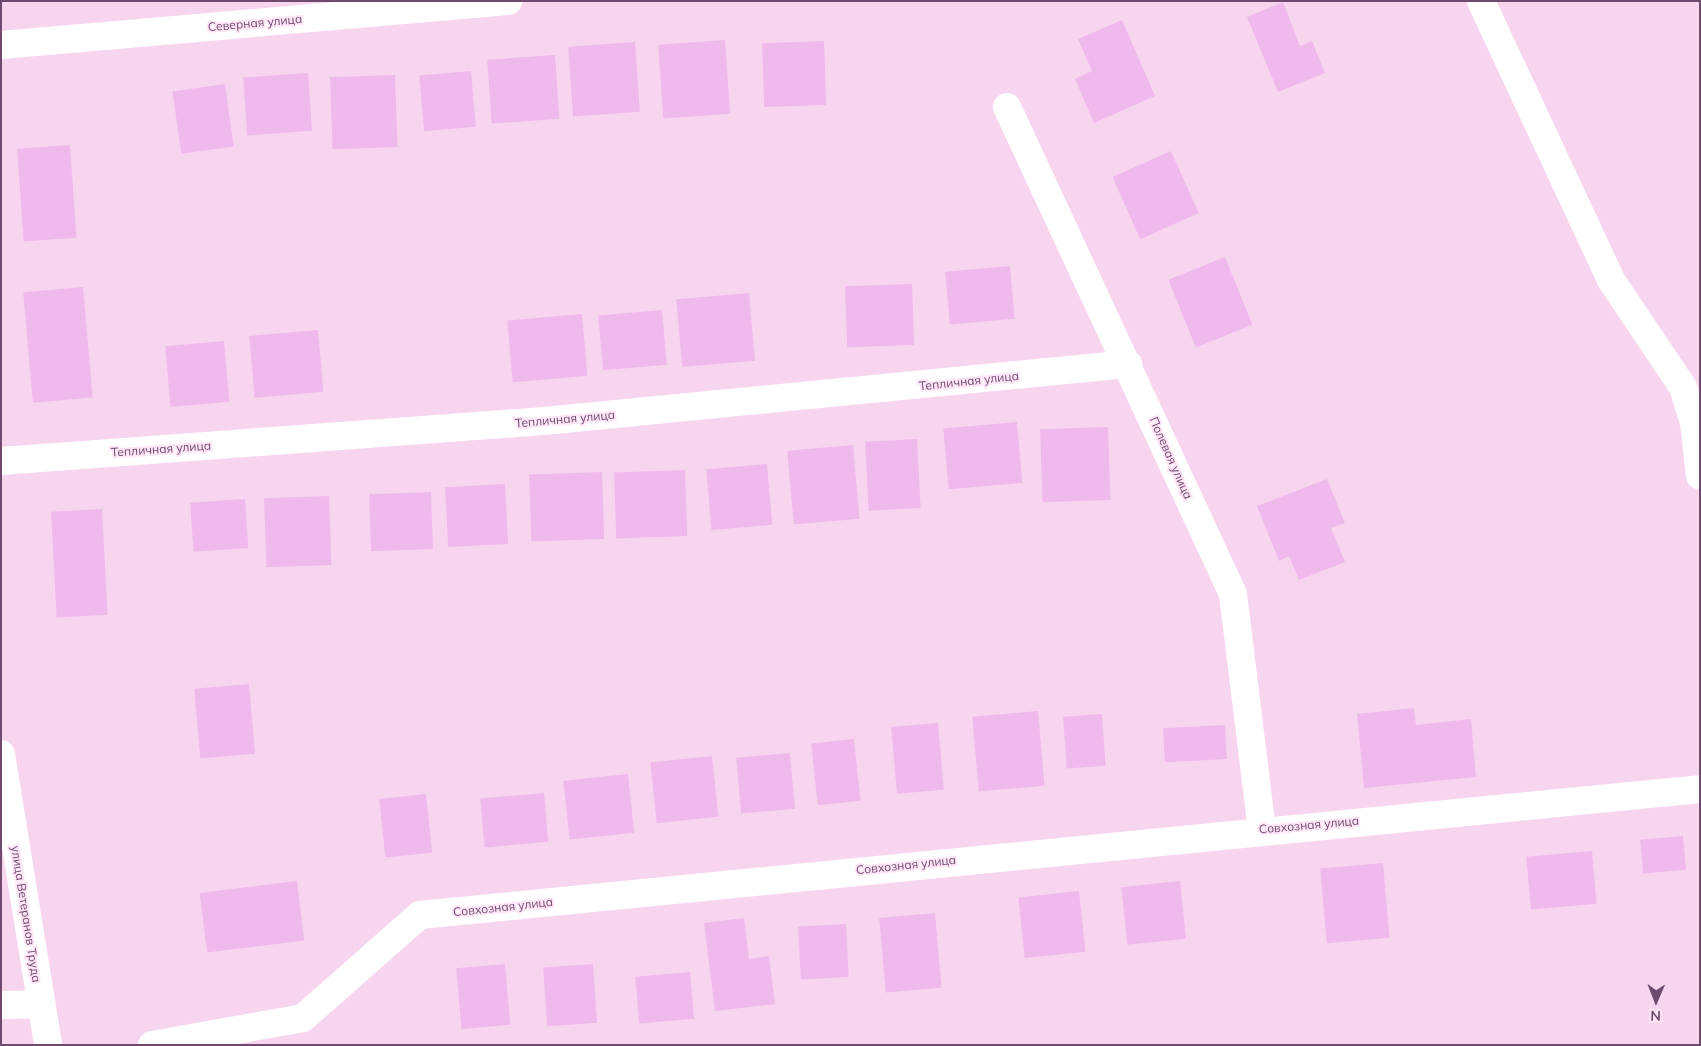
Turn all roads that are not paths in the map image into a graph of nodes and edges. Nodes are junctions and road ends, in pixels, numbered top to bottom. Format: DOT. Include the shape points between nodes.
graph roads {
  1 [pos="508,1"];
  2 [pos="1481,1"];
  3 [pos="1,45"];
  4 [pos="1007,107"];
  5 [pos="1128,364"];
  6 [pos="1691,383"];
  7 [pos="1,461"];
  8 [pos="1700,476"];
  9 [pos="1,754"];
  10 [pos="1700,789"];
  11 [pos="1262,829"];
  12 [pos="40,1004"];
  13 [pos="1,1005"];
  14 [pos="48,1045"];
  15 [pos="152,1045"];
  1 -- 3 [label="street, Северная улица"];
  2 -- 6 [label="street" via="1611,280"];
  4 -- 5 [label="street, Полевая улица"];
  5 -- 7 [label="street, Тепличная улица" via="573,418"];
  5 -- 11 [label="street, Полевая улица" via="1233,594"];
  6 -- 8 [label="street"];
  9 -- 12 [label="street, улица Ветеранов Труда"];
  10 -- 11 [label="street, Совхозная улица"];
  11 -- 15 [label="street, Совхозная улица" via="420,916 302,1018"];
  12 -- 13 [label="street"];
  12 -- 14 [label="street, улица Ветеранов Труда"];
}
